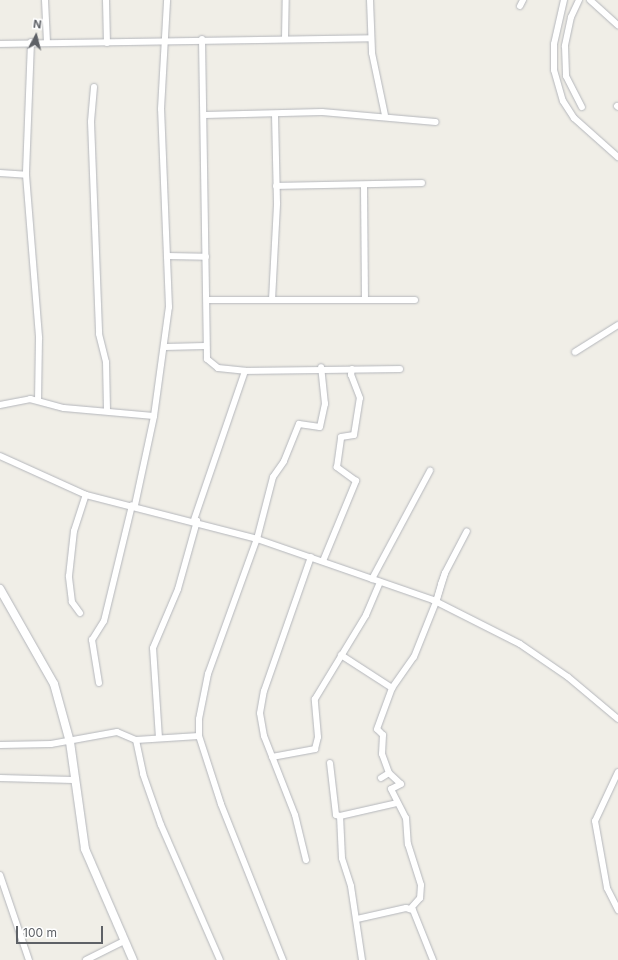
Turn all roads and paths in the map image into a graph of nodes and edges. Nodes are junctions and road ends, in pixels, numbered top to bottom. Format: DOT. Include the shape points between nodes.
graph roads {
  1 [pos="45,0"];
  2 [pos="106,0"];
  3 [pos="167,0"];
  4 [pos="286,0"];
  5 [pos="370,0"];
  6 [pos="523,0"];
  7 [pos="564,0"];
  8 [pos="579,0"];
  9 [pos="590,0"];
  10 [pos="520,6"];
  11 [pos="618,25"];
  12 [pos="370,38"];
  13 [pos="165,39"];
  14 [pos="202,39"];
  15 [pos="285,39"];
  16 [pos="31,42"];
  17 [pos="47,43"];
  18 [pos="107,43"];
  19 [pos="0,44"];
  20 [pos="94,87"];
  21 [pos="582,106"];
  22 [pos="275,114"];
  23 [pos="205,115"];
  24 [pos="385,115"];
  25 [pos="436,122"];
  26 [pos="618,157"];
  27 [pos="0,173"];
  28 [pos="26,174"];
  29 [pos="422,183"];
  30 [pos="276,186"];
  31 [pos="364,186"];
  32 [pos="167,256"];
  33 [pos="206,257"];
  34 [pos="365,298"];
  35 [pos="207,300"];
  36 [pos="272,300"];
  37 [pos="415,300"];
  38 [pos="618,324"];
  39 [pos="205,346"];
  40 [pos="165,347"];
  41 [pos="575,352"];
  42 [pos="321,367"];
  43 [pos="352,369"];
  44 [pos="400,369"];
  45 [pos="245,371"];
  46 [pos="38,400"];
  47 [pos="0,405"];
  48 [pos="107,410"];
  49 [pos="154,416"];
  50 [pos="0,456"];
  51 [pos="430,471"];
  52 [pos="86,494"];
  53 [pos="134,505"];
  54 [pos="196,521"];
  55 [pos="467,531"];
  56 [pos="257,539"];
  57 [pos="310,557"];
  58 [pos="323,561"];
  59 [pos="372,579"];
  60 [pos="380,582"];
  61 [pos="0,589"];
  62 [pos="436,602"];
  63 [pos="80,613"];
  64 [pos="341,655"];
  65 [pos="99,683"];
  66 [pos="392,688"];
  67 [pos="618,719"];
  68 [pos="199,736"];
  69 [pos="159,738"];
  70 [pos="136,740"];
  71 [pos="70,742"];
  72 [pos="0,746"];
  73 [pos="272,756"];
  74 [pos="330,763"];
  75 [pos="618,772"];
  76 [pos="389,773"];
  77 [pos="0,778"];
  78 [pos="381,778"];
  79 [pos="73,780"];
  80 [pos="397,803"];
  81 [pos="340,816"];
  82 [pos="306,860"];
  83 [pos="0,875"];
  84 [pos="410,909"];
  85 [pos="618,910"];
  86 [pos="357,919"];
  87 [pos="124,941"];
  88 [pos="29,960"];
  89 [pos="86,960"];
  90 [pos="133,960"];
  91 [pos="220,960"];
  92 [pos="283,960"];
  93 [pos="362,960"];
  94 [pos="433,960"];
  1 -- 17 [label="street"];
  2 -- 18 [label="street"];
  3 -- 13 [label="street"];
  4 -- 15 [label="street"];
  5 -- 12 [label="street"];
  6 -- 10 [label="street"];
  7 -- 26 [label="street" via="554,44 554,70 562,101 574,118"];
  8 -- 21 [label="street" via="571,18 565,46 566,76"];
  9 -- 11 [label="street"];
  12 -- 15 [label="street"];
  12 -- 24 [label="street"];
  13 -- 14 [label="street"];
  13 -- 18 [label="street"];
  13 -- 32 [label="street" via="161,110"];
  14 -- 15 [label="street"];
  14 -- 23 [label="street"];
  16 -- 17 [label="street"];
  16 -- 19 [label="street"];
  16 -- 28 [label="street"];
  17 -- 18 [label="street"];
  20 -- 48 [label="street" via="91,122 99,334 106,362"];
  22 -- 23 [label="street"];
  22 -- 24 [label="street"];
  22 -- 30 [label="street"];
  23 -- 33 [label="street"];
  24 -- 25 [label="street"];
  27 -- 28 [label="street"];
  28 -- 46 [label="street" via="39,338"];
  29 -- 31 [label="street"];
  30 -- 31 [label="street"];
  30 -- 36 [label="street"];
  31 -- 34 [label="street"];
  32 -- 33 [label="street"];
  32 -- 40 [label="street"];
  33 -- 35 [label="street"];
  34 -- 36 [label="street"];
  34 -- 37 [label="street"];
  35 -- 36 [label="street"];
  35 -- 39 [label="street"];
  38 -- 41 [label="street"];
  39 -- 40 [label="street"];
  39 -- 45 [label="street" via="207,359 214,366"];
  40 -- 49 [label="street"];
  42 -- 43 [label="street"];
  42 -- 45 [label="street"];
  42 -- 56 [label="street" via="325,404 320,427 299,424 270,486"];
  43 -- 44 [label="street"];
  43 -- 58 [label="street" via="351,375 360,398 354,435 341,437 337,467 356,481"];
  45 -- 54 [label="street"];
  46 -- 47 [label="street"];
  46 -- 48 [label="street" via="64,408"];
  48 -- 49 [label="street"];
  49 -- 53 [label="street"];
  50 -- 52 [label="street"];
  51 -- 59 [label="street"];
  52 -- 53 [label="street"];
  52 -- 63 [label="street" via="74,531 69,576 72,602"];
  53 -- 54 [label="street"];
  53 -- 65 [label="street" via="104,621 92,640"];
  54 -- 56 [label="street"];
  54 -- 69 [label="street" via="178,589 153,648"];
  55 -- 62 [label="street" via="445,573"];
  56 -- 57 [label="street"];
  56 -- 68 [label="street" via="208,674 201,704"];
  57 -- 58 [label="street"];
  57 -- 73 [label="street" via="261,702 260,721"];
  58 -- 59 [label="street"];
  59 -- 60 [label="street"];
  60 -- 62 [label="street"];
  60 -- 64 [label="street" via="366,615"];
  61 -- 71 [label="street" via="48,670"];
  62 -- 66 [label="street" via="414,657"];
  62 -- 67 [label="street" via="520,644 568,677"];
  64 -- 66 [label="street"];
  64 -- 73 [label="street" via="315,699 318,737 315,749"];
  66 -- 76 [label="street" via="377,728 383,735 382,754"];
  68 -- 69 [label="street"];
  68 -- 92 [label="street" via="232,834"];
  69 -- 70 [label="street"];
  70 -- 71 [label="street" via="118,732"];
  70 -- 91 [label="street" via="143,774 161,825"];
  71 -- 72 [label="street"];
  71 -- 79 [label="street"];
  73 -- 82 [label="street" via="295,815"];
  74 -- 81 [label="street" via="336,815"];
  75 -- 85 [label="street" via="595,821 606,888"];
  76 -- 78 [label="street"];
  76 -- 80 [label="street" via="401,784 392,789"];
  77 -- 79 [label="street"];
  79 -- 87 [label="street" via="85,849"];
  80 -- 81 [label="street"];
  80 -- 84 [label="street" via="406,818 407,838 421,885 420,898"];
  81 -- 86 [label="street" via="342,858"];
  83 -- 88 [label="street"];
  84 -- 86 [label="street"];
  84 -- 94 [label="street" via="422,926"];
  86 -- 93 [label="street"];
  87 -- 89 [label="street"];
  87 -- 90 [label="street"];
}
